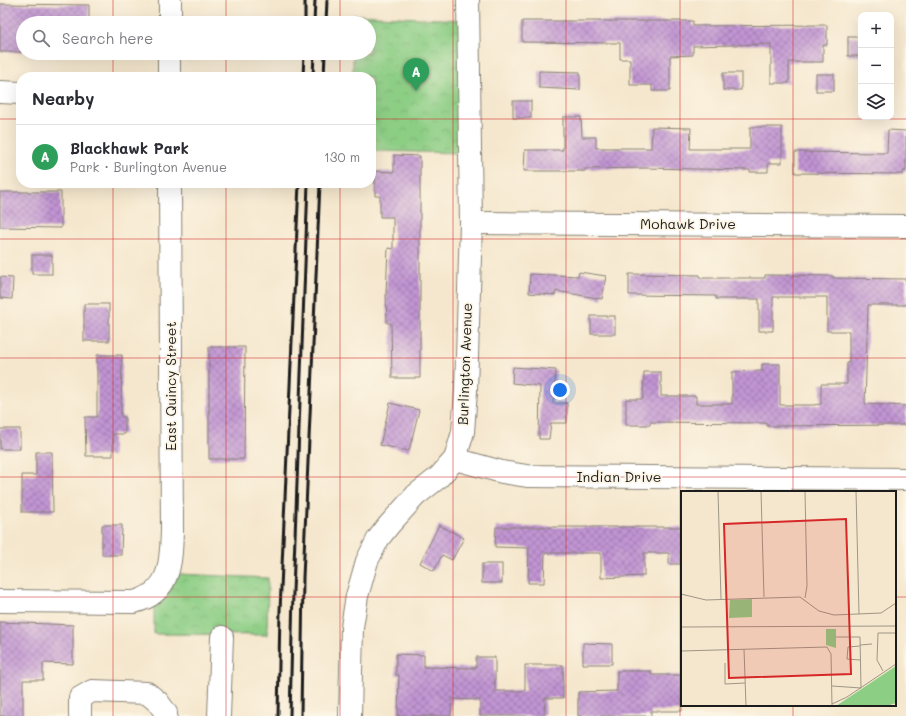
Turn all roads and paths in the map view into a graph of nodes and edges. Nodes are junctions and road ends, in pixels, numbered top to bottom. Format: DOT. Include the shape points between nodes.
graph roads {
  1 [pos="170,0"];
  2 [pos="468,0"];
  3 [pos="170,16"];
  4 [pos="169,60"];
  5 [pos="169,72"];
  6 [pos="0,92"];
  7 [pos="16,93"];
  8 [pos="170,188"];
  9 [pos="471,223"];
  10 [pos="906,226"];
  11 [pos="455,459"];
  12 [pos="906,479"];
  13 [pos="0,601"];
  14 [pos="222,637"];
  15 [pos="80,716"];
  16 [pos="166,716"];
  17 [pos="219,716"];
  18 [pos="350,716"];
  1 -- 3 [label="street"];
  2 -- 9 [label="street, Burlington Avenue"];
  4 -- 5 [label="street"];
  6 -- 7 [label="street"];
  8 -- 13 [label="street, East Quincy Street" via="172,530 168,570 160,587 144,600 123,603"];
  9 -- 10 [label="street, Mohawk Drive"];
  9 -- 11 [label="street, Burlington Avenue" via="466,391 462,432"];
  11 -- 12 [label="street, Indian Drive" via="527,476"];
  11 -- 18 [label="street, Burlington Avenue" via="439,477 416,495 389,525 378,539 368,561 357,596 352,627"];
  14 -- 17 [label="street"];
  15 -- 16 [label="street" via="80,698 92,691 147,693 158,702"];
}
